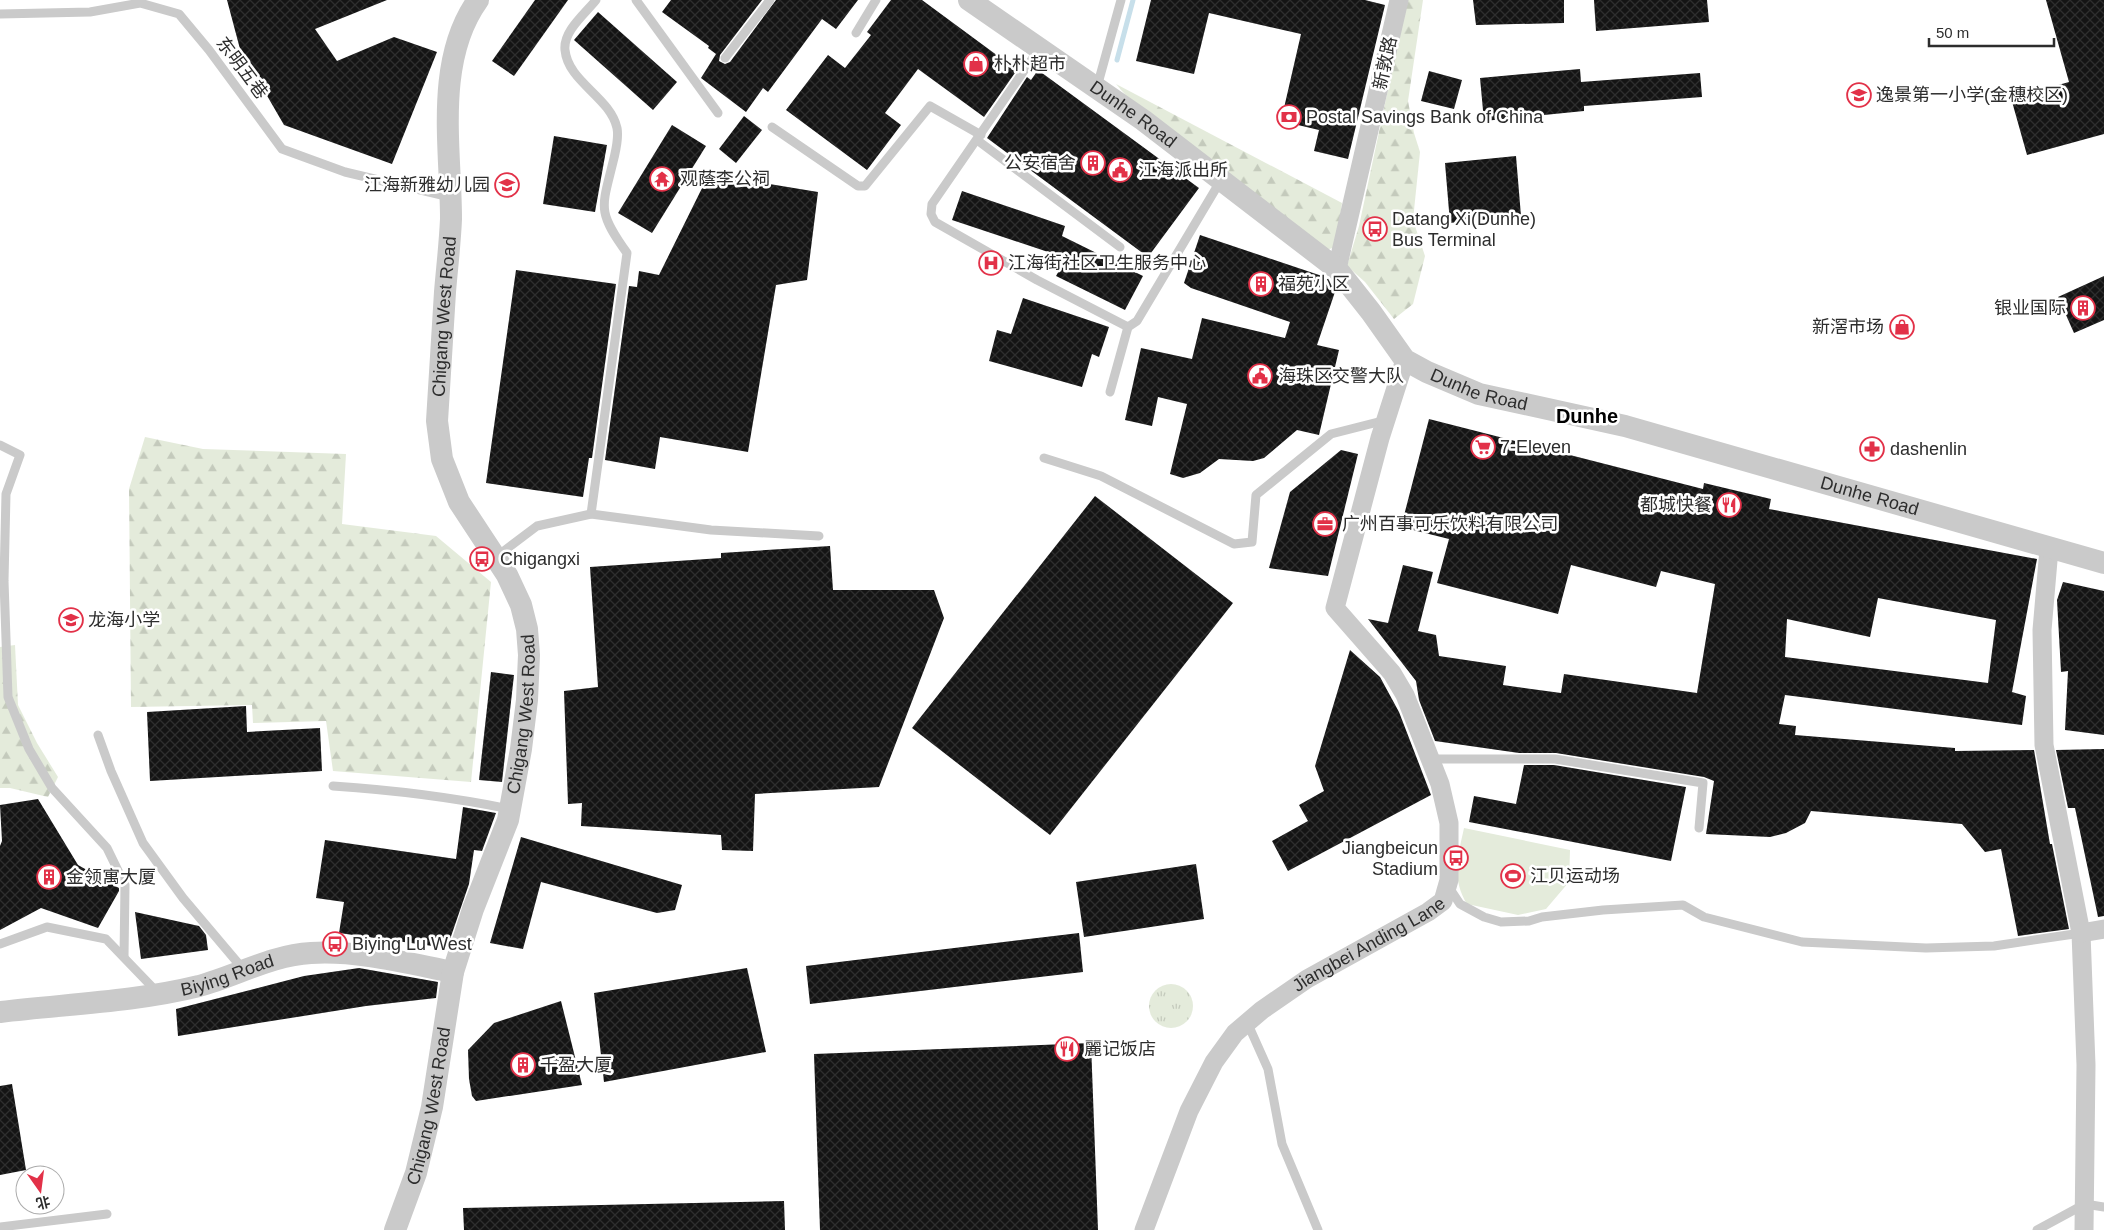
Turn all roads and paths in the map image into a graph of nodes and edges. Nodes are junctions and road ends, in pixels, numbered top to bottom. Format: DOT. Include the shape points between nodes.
graph roads {
  1 [pos="478,0"];
  2 [pos="596,0"];
  3 [pos="636,0"];
  4 [pos="770,0"];
  5 [pos="876,0"];
  6 [pos="969,0"];
  7 [pos="1121,0"];
  8 [pos="1399,0"];
  9 [pos="0,14"];
  10 [pos="856,33"];
  11 [pos="1039,48"];
  12 [pos="725,58"];
  13 [pos="1097,88"];
  14 [pos="718,113"];
  15 [pos="772,127"];
  16 [pos="979,138"];
  17 [pos="1222,180"];
  18 [pos="450,197"];
  19 [pos="1120,247"];
  20 [pos="1337,269"];
  21 [pos="1128,326"];
  22 [pos="1405,360"];
  23 [pos="1110,392"];
  24 [pos="1386,420"];
  25 [pos="0,445"];
  26 [pos="1044,458"];
  27 [pos="591,514"];
  28 [pos="820,536"];
  29 [pos="2049,549"];
  30 [pos="495,558"];
  31 [pos="2104,563"];
  32 [pos="98,735"];
  33 [pos="1430,759"];
  34 [pos="333,786"];
  35 [pos="510,809"];
  36 [pos="1700,828"];
  37 [pos="1448,886"];
  38 [pos="2104,929"];
  39 [pos="2080,933"];
  40 [pos="0,944"];
  41 [pos="124,957"];
  42 [pos="245,971"];
  43 [pos="454,972"];
  44 [pos="159,994"];
  45 [pos="0,1012"];
  46 [pos="1247,1022"];
  47 [pos="2085,1204"];
  48 [pos="2104,1207"];
  49 [pos="107,1214"];
  50 [pos="55,1220"];
  51 [pos="0,1226"];
  52 [pos="55,1230"];
  53 [pos="395,1230"];
  54 [pos="1144,1230"];
  55 [pos="1318,1230"];
  56 [pos="2036,1230"];
  57 [pos="2084,1230"];
  1 -- 18 [label="street, Chigang West Road" via="457,43 449,80"];
  2 -- 27 [label="lane" via="566,36 565,49 568,64 613,116 617,130 616,148 602,205 611,230 627,253"];
  3 -- 14 [label="lane"];
  4 -- 12 [label="lane"];
  5 -- 10 [label="lane"];
  6 -- 11 [label="street, Dunhe Road"];
  7 -- 13 [label="lane"];
  8 -- 20 [label="street, 新敦路"];
  9 -- 18 [label="lane, 东明五巷" via="90,12 140,3 179,14 282,149 345,172"];
  11 -- 13 [label="street, Dunhe Road"];
  11 -- 16 [label="lane"];
  13 -- 17 [label="street, Dunhe Road"];
  15 -- 16 [label="lane" via="858,186 865,186 930,106"];
  16 -- 19 [label="lane"];
  16 -- 21 [label="lane" via="932,204 930,214 935,222 1037,280"];
  17 -- 20 [label="street, Dunhe Road"];
  17 -- 21 [label="lane" via="1136,321"];
  18 -- 30 [label="street, Chigang West Road" via="438,438 442,459 460,502"];
  20 -- 22 [label="street, Dunhe Road"];
  21 -- 23 [label="lane"];
  22 -- 24 [label="street"];
  22 -- 29 [label="street, Dunhe Road" via="1479,394 1625,426"];
  24 -- 26 [label="lane" via="1331,434 1256,495 1252,542 1234,544 1101,476"];
  24 -- 33 [label="street, Jiangbei Anding Lane" via="1335,608 1392,673 1405,695"];
  25 -- 41 [label="lane" via="20,455 6,494 4,581 8,697 28,749 52,788 107,848 125,885"];
  27 -- 28 [label="lane" via="711,530"];
  27 -- 30 [label="lane" via="537,526"];
  29 -- 31 [label="street, Dunhe Road"];
  29 -- 39 [label="street" via="2042,630 2044,745"];
  30 -- 35 [label="street, Chigang West Road" via="521,605 527,629 527,700"];
  32 -- 42 [label="lane" via="143,843 183,898"];
  33 -- 36 [label="lane" via="1555,760 1703,782"];
  33 -- 37 [label="street, Jiangbei Anding Lane" via="1449,823"];
  34 -- 35 [label="lane" via="406,791"];
  35 -- 43 [label="street, Chigang West Road" via="473,909"];
  37 -- 39 [label="lane" via="1460,904 1501,922 1683,904 1704,917 1802,942 1926,948 1994,946"];
  37 -- 46 [label="street, Jiangbei Anding Lane" via="1443,901 1428,912 1308,979"];
  38 -- 39 [label="street"];
  39 -- 47 [label="street" via="2086,1065"];
  40 -- 41 [label="lane" via="47,927 106,938"];
  41 -- 44 [label="lane"];
  42 -- 43 [label="street, Biying Road" via="285,957 331,952"];
  42 -- 44 [label="street, Biying Road" via="199,986"];
  43 -- 53 [label="street, Chigang West Road" via="432,1107 416,1173"];
  44 -- 45 [label="street, Biying Road"];
  46 -- 54 [label="street, Jiangbei Anding Lane" via="1234,1033 1214,1062 1189,1112"];
  46 -- 55 [label="lane" via="1268,1069 1282,1144"];
  47 -- 48 [label="lane"];
  47 -- 56 [label="lane"];
  47 -- 57 [label="street"];
  49 -- 50 [label="lane"];
  50 -- 51 [label="lane"];
  50 -- 52 [label="lane"];
}
